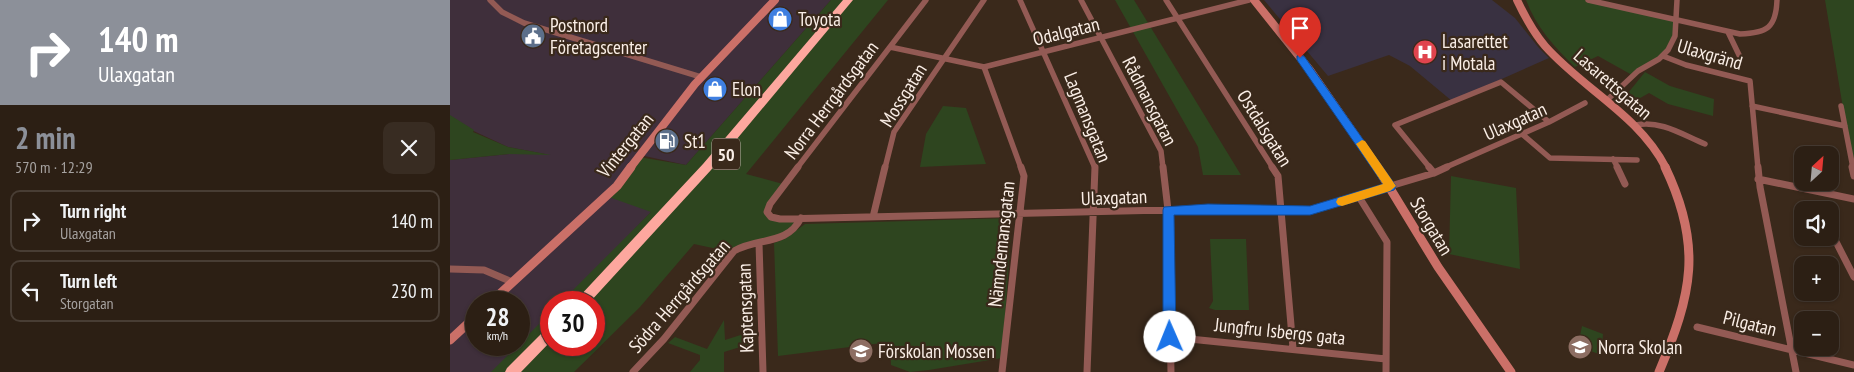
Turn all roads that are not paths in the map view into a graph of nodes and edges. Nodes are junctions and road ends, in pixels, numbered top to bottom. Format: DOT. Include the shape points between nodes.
graph roads {
  1 [pos="490,0"];
  2 [pos="775,0"];
  3 [pos="848,0"];
  4 [pos="855,0"];
  5 [pos="926,0"];
  6 [pos="984,0"];
  7 [pos="1020,0"];
  8 [pos="1081,0"];
  9 [pos="1166,0"];
  10 [pos="1249,0"];
  11 [pos="1254,0"];
  12 [pos="1517,0"];
  13 [pos="1588,0"];
  14 [pos="1677,0"];
  15 [pos="1777,0"];
  16 [pos="1178,18"];
  17 [pos="1676,21"];
  18 [pos="1728,32"];
  19 [pos="1101,37"];
  20 [pos="890,47"];
  21 [pos="1044,52"];
  22 [pos="1663,56"];
  23 [pos="1740,57"];
  24 [pos="944,58"];
  25 [pos="984,66"];
  26 [pos="701,78"];
  27 [pos="1607,100"];
  28 [pos="1586,103"];
  29 [pos="1752,106"];
  30 [pos="1841,106"];
  31 [pos="1549,122"];
  32 [pos="1636,126"];
  33 [pos="1845,126"];
  34 [pos="1522,134"];
  35 [pos="1705,144"];
  36 [pos="1613,159"];
  37 [pos="1637,160"];
  38 [pos="1434,173"];
  39 [pos="1854,176"];
  40 [pos="1758,179"];
  41 [pos="1625,184"];
  42 [pos="1388,187"];
  43 [pos="1359,197"];
  44 [pos="1854,199"];
  45 [pos="1168,210"];
  46 [pos="1282,210"];
  47 [pos="1094,213"];
  48 [pos="1020,214"];
  49 [pos="873,217"];
  50 [pos="774,218"];
  51 [pos="801,218"];
  52 [pos="759,243"];
  53 [pos="1838,246"];
  54 [pos="450,269"];
  55 [pos="1854,277"];
  56 [pos="512,282"];
  57 [pos="503,291"];
  58 [pos="592,291"];
  59 [pos="602,291"];
  60 [pos="465,326"];
  61 [pos="1697,327"];
  62 [pos="1170,337"];
  63 [pos="450,340"];
  64 [pos="540,344"];
  65 [pos="1293,348"];
  66 [pos="1792,350"];
  67 [pos="540,355"];
  68 [pos="1386,359"];
  69 [pos="1854,365"];
  70 [pos="512,372"];
  71 [pos="524,372"];
  72 [pos="633,372"];
  73 [pos="763,372"];
  74 [pos="1002,372"];
  75 [pos="1087,372"];
  76 [pos="1171,372"];
  77 [pos="1386,372"];
  78 [pos="1505,372"];
  79 [pos="1511,372"];
  80 [pos="1659,372"];
  81 [pos="1796,372"];
  1 -- 26 [label="street" via="502,12 524,23"];
  2 -- 26 [label="main road, Vintergatan"];
  3 -- 58 [label="highway, 50" via="707,167"];
  4 -- 59 [label="highway, 50" via="713,169"];
  5 -- 20 [label="street, Norra Herrgårdsgatan"];
  6 -- 24 [label="street, Mossgatan"];
  7 -- 21 [label="street, Lagmansgatan"];
  8 -- 19 [label="street, Rådmansgatan"];
  9 -- 16 [label="street, Ostdalsgatan"];
  10 -- 16 [label="street, Odalgatan"];
  10 -- 42 [label="main road, Storgatan" via="1306,71"];
  11 -- 42 [label="main road, Storgatan" via="1310,70"];
  12 -- 27 [label="main road, Lasarettsgatan" via="1549,49"];
  13 -- 17 [label="street"];
  14 -- 17 [label="street"];
  15 -- 18 [label="street" via="1776,18 1769,27 1750,33"];
  16 -- 19 [label="street, Odalgatan"];
  16 -- 46 [label="street, Ostdalsgatan" via="1276,172"];
  17 -- 18 [label="street"];
  17 -- 22 [label="street" via="1674,41"];
  18 -- 23 [label="street"];
  19 -- 21 [label="street, Odalgatan"];
  19 -- 45 [label="street, Rådmansgatan" via="1161,151"];
  20 -- 24 [label="street, Odalgatan"];
  20 -- 50 [label="street, Norra Herrgårdsgatan" via="768,206 768,212"];
  21 -- 25 [label="street, Odalgatan"];
  21 -- 47 [label="street, Lagmansgatan" via="1094,163"];
  22 -- 27 [label="street" via="1638,71"];
  22 -- 29 [label="street, Ulaxgränd" via="1750,81"];
  24 -- 25 [label="street, Odalgatan"];
  24 -- 49 [label="street, Mossgatan" via="894,132"];
  25 -- 48 [label="street, Nämndemansgatan" via="1024,172"];
  26 -- 56 [label="main road, Vintergatan" via="617,186"];
  27 -- 32 [label="main road, Lasarettsgatan"];
  28 -- 31 [label="street, Ulaxgatan"];
  29 -- 33 [label="street"];
  29 -- 40 [label="street"];
  30 -- 33 [label="street"];
  31 -- 34 [label="street, Ulaxgatan"];
  31 -- 38 [label="street" via="1501,82 1395,125"];
  32 -- 35 [label="street" via="1656,124"];
  32 -- 80 [label="main road, Lasarettsgatan" via="1656,150 1673,184 1684,214 1689,247 1684,307"];
  33 -- 39 [label="street"];
  34 -- 36 [label="street" via="1550,158"];
  34 -- 38 [label="street, Ulaxgatan"];
  36 -- 37 [label="street"];
  36 -- 41 [label="street"];
  38 -- 42 [label="street, Ulaxgatan"];
  40 -- 44 [label="street"];
  40 -- 66 [label="street"];
  42 -- 43 [label="street, Ulaxgatan"];
  42 -- 78 [label="main road, Storgatan" via="1442,282"];
  42 -- 79 [label="main road, Storgatan" via="1438,268"];
  43 -- 46 [label="street, Ulaxgatan" via="1310,210"];
  43 -- 68 [label="street" via="1387,242"];
  45 -- 46 [label="street, Ulaxgatan"];
  45 -- 47 [label="street, Ulaxgatan"];
  45 -- 62 [label="street, Rådmansgatan"];
  46 -- 65 [label="street, Ostdalsgatan"];
  47 -- 48 [label="street, Ulaxgatan"];
  47 -- 75 [label="street, Lagmansgatan"];
  48 -- 49 [label="street, Ulaxgatan"];
  48 -- 74 [label="street, Nämndemansgatan"];
  49 -- 51 [label="street, Ulaxgatan"];
  50 -- 51 [label="street, Ulaxgatan"];
  51 -- 52 [label="street, Södra Herrgårdsgatan" via="798,228 791,234"];
  52 -- 72 [label="street, Södra Herrgårdsgatan" via="743,246 734,252"];
  52 -- 73 [label="street, Kaptensgatan"];
  53 -- 55 [label="street"];
  54 -- 56 [label="street" via="484,270"];
  56 -- 57 [label="main road, Vintergatan"];
  60 -- 63 [label="main road"];
  61 -- 66 [label="street, Pilgatan"];
  62 -- 65 [label="street, Jungfru Isbergs gata"];
  62 -- 76 [label="street, Rådmansgatan"];
  64 -- 70 [label="highway"];
  65 -- 68 [label="street, Jungfru Isbergs gata"];
  66 -- 69 [label="street, Pilgatan"];
  66 -- 81 [label="street"];
  67 -- 71 [label="highway"];
  68 -- 77 [label="street"];
}
